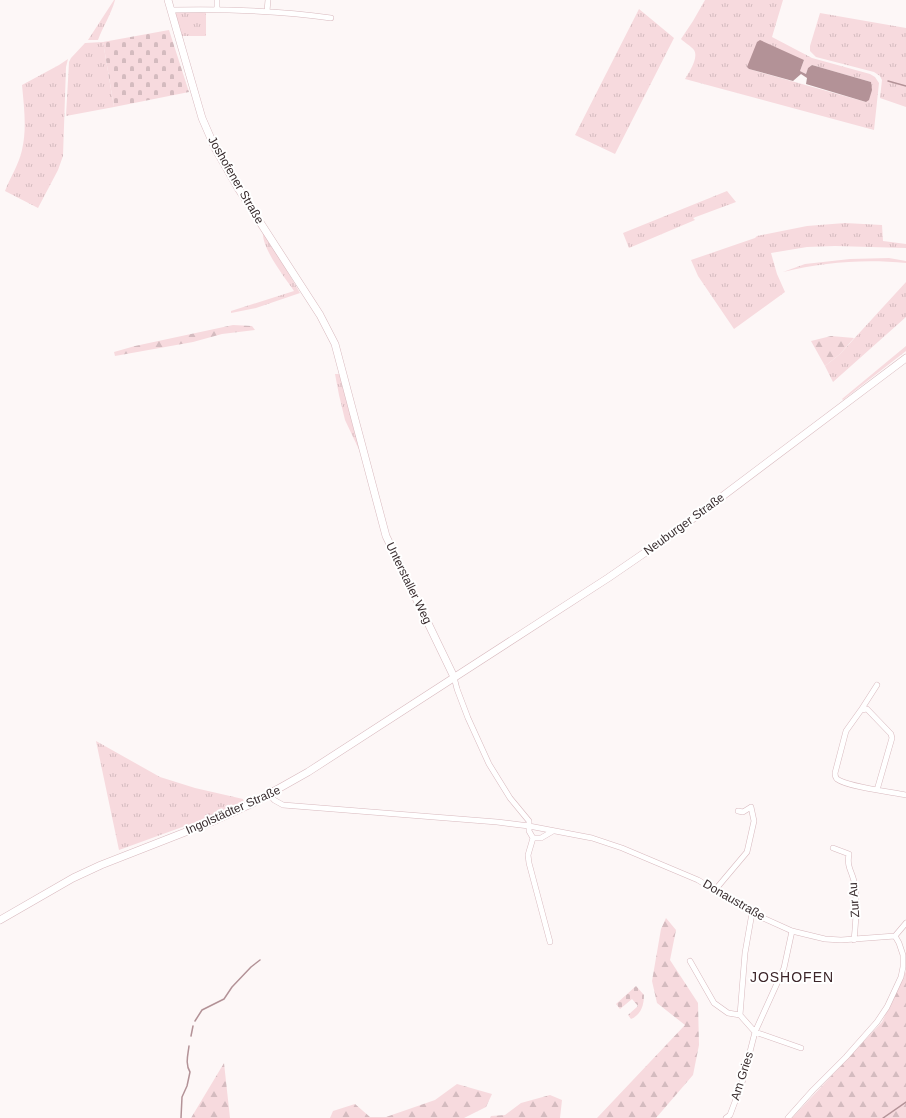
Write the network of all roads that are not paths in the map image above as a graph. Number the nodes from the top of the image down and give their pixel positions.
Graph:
1 (168, 0) edge
2 (217, 0) edge
3 (268, 0) edge
4 (172, 10) junction
5 (217, 10) junction
6 (267, 11) junction
7 (331, 18) dead end
8 (325, 324) joint
9 (906, 358) edge
10 (454, 677) junction
11 (878, 685) dead end
12 (861, 710) junction
13 (877, 790) junction
14 (270, 795) junction
15 (906, 795) edge
16 (738, 811) dead end
17 (529, 826) junction
18 (553, 831) junction
19 (534, 838) junction
20 (833, 848) dead end
21 (715, 890) junction
22 (752, 913) junction
23 (0, 920) edge
24 (906, 923) edge
25 (792, 931) junction
26 (895, 936) junction
27 (854, 940) junction
28 (550, 942) dead end
29 (690, 961) dead end
30 (740, 1015) junction
31 (755, 1032) junction
32 (801, 1048) dead end
33 (726, 1118) edge
34 (788, 1118) edge

1 - 4 main road, Joshofener Straße
2 - 5 street
3 - 6 street
4 - 5 street
4 - 8 main road, Joshofener Straße
5 - 6 street
6 - 7 street
8 - 10 main road, Unterstaller Weg
9 - 10 main road, Neuburger Straße
10 - 14 main road, Ingolstädter Straße
10 - 17 street, Unterstaller Weg
11 - 12 street
12 - 13 street
12 - 13 street
13 - 15 street
14 - 17 street
14 - 23 main road, Ingolstädter Straße
16 - 21 street
17 - 18 street
17 - 19 street, Unterstaller Weg
18 - 19 street
18 - 21 street, Donaustraße
19 - 28 street
20 - 27 street, Zur Au
21 - 22 street, Donaustraße
22 - 25 street, Donaustraße
22 - 30 street
24 - 26 street
25 - 27 street, Donaustraße
25 - 31 street, Am Gries
26 - 27 street, Donaustraße
26 - 34 street
29 - 30 street
30 - 31 street
31 - 32 street
31 - 33 street, Am Gries

